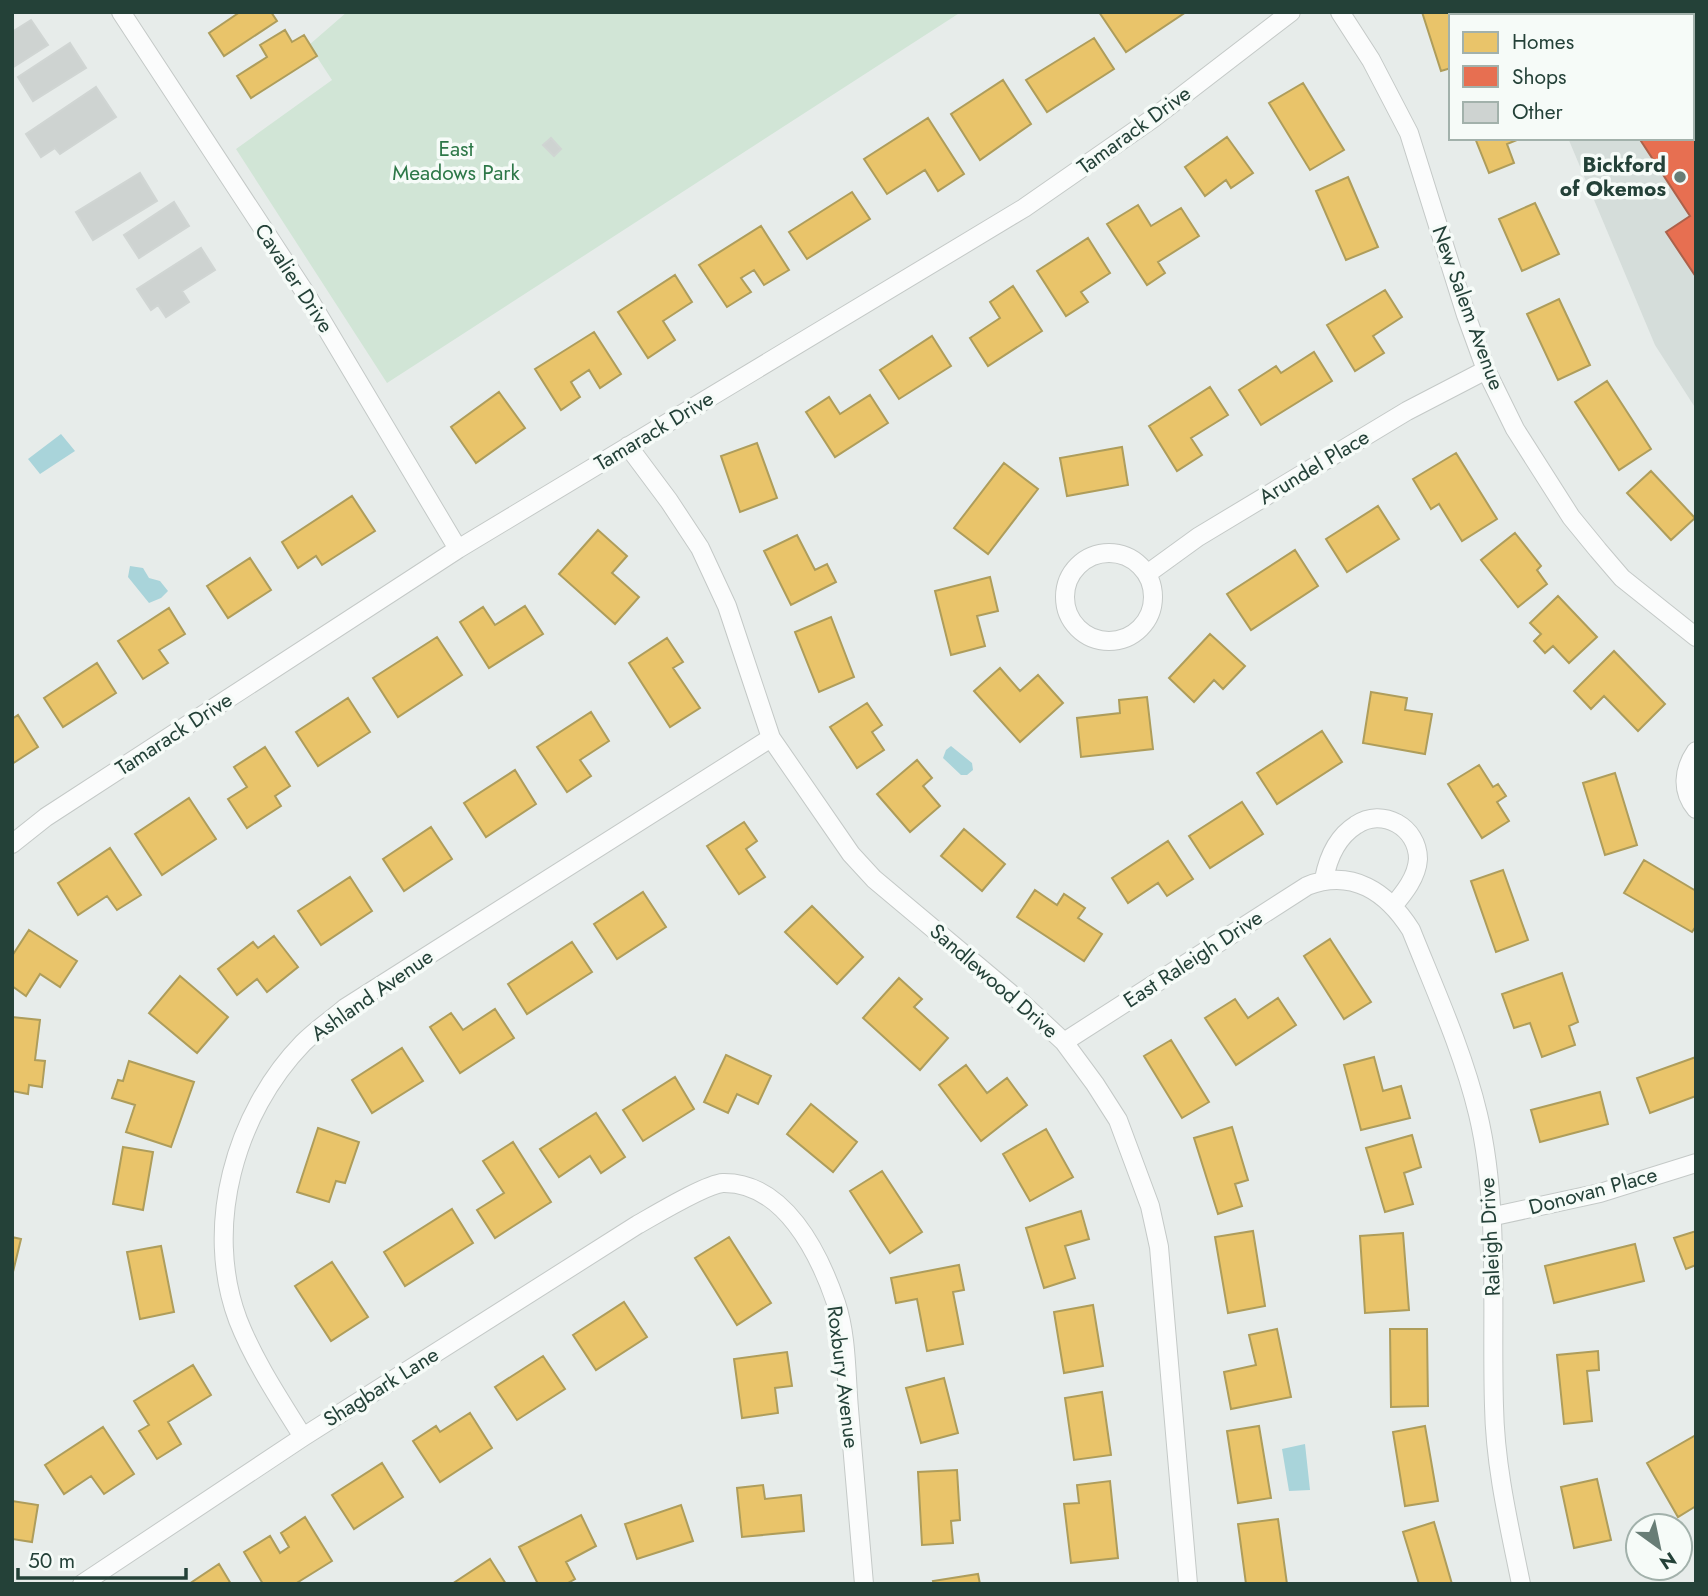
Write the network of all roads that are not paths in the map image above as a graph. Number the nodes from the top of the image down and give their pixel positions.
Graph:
1 (121, 12) edge
2 (1291, 12) edge
3 (1340, 12) edge
4 (1486, 370) junction
5 (628, 446) junction
6 (458, 549) junction
7 (1147, 574) junction
8 (1696, 637) edge
9 (771, 738) junction
10 (1696, 751) edge
11 (1696, 809) edge
12 (12, 844) edge
13 (1324, 879) junction
14 (1394, 906) junction
15 (1064, 1042) junction
16 (1696, 1163) edge
17 (685, 1198) joint
18 (1490, 1217) junction
19 (303, 1437) junction
20 (82, 1584) edge
21 (864, 1584) edge
22 (1188, 1584) edge
23 (1521, 1584) edge

1 - 6 street, Cavalier Drive
2 - 5 street, Tamarack Drive
3 - 4 street, New Salem Avenue
4 - 7 street, Arundel Place
4 - 8 street, New Salem Avenue
5 - 6 street, Tamarack Drive
5 - 9 street, Sandlewood Drive
6 - 12 street, Tamarack Drive
7 - 7 street
9 - 15 street, Sandlewood Drive
9 - 19 street, Ashland Avenue
10 - 11 street
13 - 14 street, Raleigh Drive
13 - 14 street
13 - 15 street, East Raleigh Drive
14 - 18 street, Raleigh Drive
15 - 22 street, Sandlewood Drive
16 - 18 street, Donovan Place
17 - 19 street, Shagbark Lane
17 - 21 street, Roxbury Avenue
18 - 23 street, Raleigh Drive
19 - 20 street, Shagbark Lane

